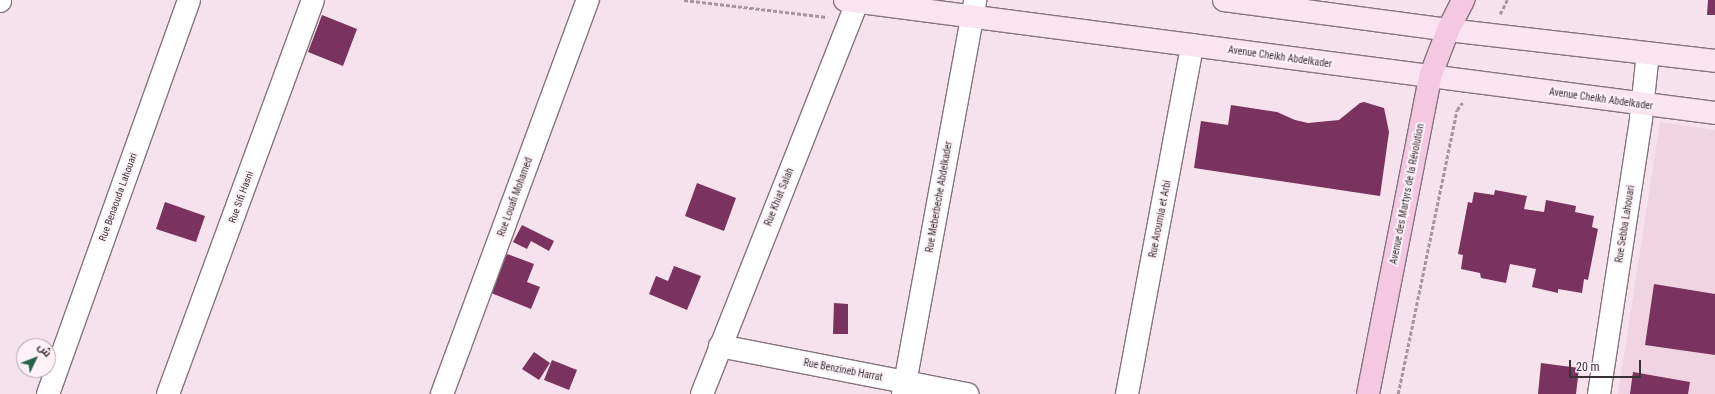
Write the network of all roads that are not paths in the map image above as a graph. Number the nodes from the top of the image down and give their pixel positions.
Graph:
1 (189, 0) edge
2 (313, 0) edge
3 (588, 0) edge
4 (853, 0) edge
5 (1224, 0) edge
6 (1463, 0) edge
7 (974, 8) edge
8 (1448, 30) junction
9 (1192, 45) junction
10 (1648, 53) junction
11 (1715, 61) edge
12 (1430, 77) junction
13 (1643, 105) junction
14 (1715, 113) edge
15 (720, 346) junction
16 (904, 388) edge
17 (48, 394) edge
18 (168, 394) edge
19 (442, 394) edge
20 (702, 394) edge
21 (967, 394) edge
22 (1127, 394) edge
23 (1368, 394) edge
24 (1599, 394) edge

1 - 17 street, Rue Benaouda Lahouari
2 - 18 street, Rue Sifi Hasni
3 - 19 street, Rue Louafi Mohamed
4 - 7 main road, Avenue Cheikh Abdelkader
4 - 15 street, Rue Khiat Salah
5 - 8 main road
6 - 8 main road, Avenue des Martyrs de la Révolution
7 - 9 main road, Avenue Cheikh Abdelkader
7 - 16 street, Rue Meberbeche Abdelkader
8 - 10 main road
8 - 12 main road, Avenue des Martyrs de la Révolution
9 - 12 main road, Avenue Cheikh Abdelkader
9 - 22 street, Rue Aroumia et Arbi
10 - 11 main road
10 - 13 street, Rue Sebba Lahouari
12 - 13 main road, Avenue Cheikh Abdelkader
12 - 23 main road, Avenue des Martyrs de la Révolution
13 - 14 main road, Avenue Cheikh Abdelkader
13 - 24 street, Rue Sebba Lahouari
15 - 16 street, Rue Benzineb Harrat
15 - 20 street, Rue Khiat Salah
16 - 21 street, Rue Benzineb Harrat

